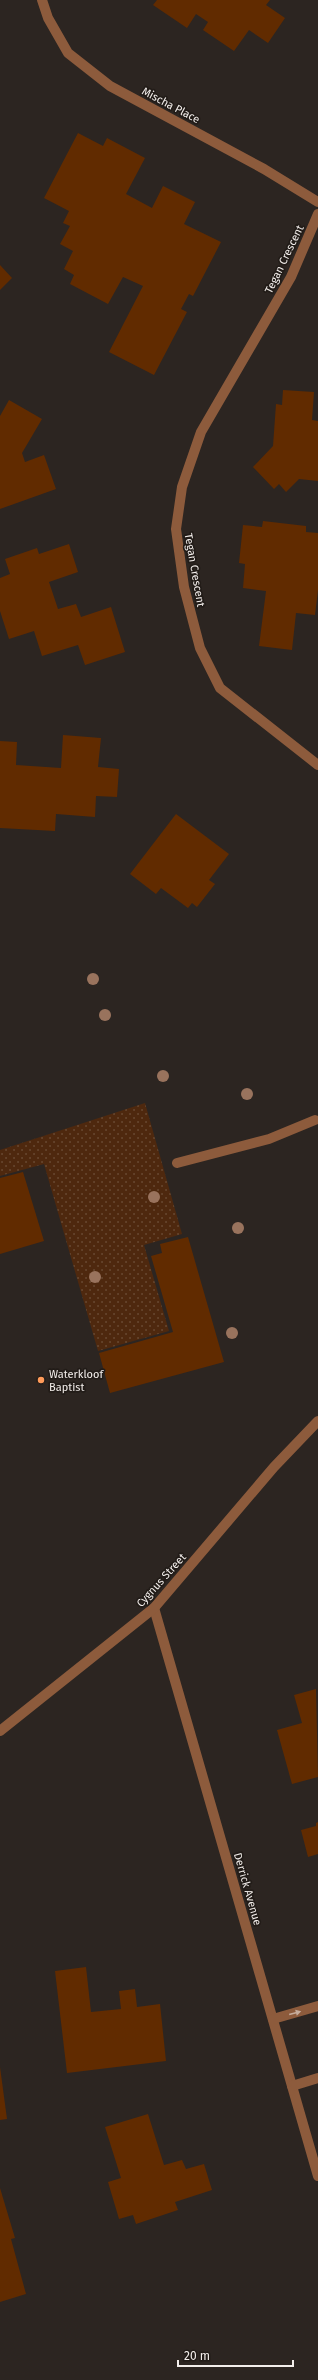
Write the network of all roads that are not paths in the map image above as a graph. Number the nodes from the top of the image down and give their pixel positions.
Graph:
1 (42, 0) edge
2 (318, 202) edge
3 (318, 214) edge
4 (318, 764) edge
5 (315, 1120) dead end
6 (177, 1163) dead end
7 (318, 1421) edge
8 (154, 1608) junction
9 (0, 1731) edge
10 (318, 2006) edge
11 (273, 2019) junction
12 (318, 2078) edge
13 (292, 2086) junction
14 (318, 2176) edge

1 - 2 street, Mischa Place
3 - 4 street, Tegan Crescent
5 - 6 street
7 - 8 street, Cygnus Street
8 - 9 street, Cygnus Street
8 - 11 street, Derrick Avenue
11 -> 10 street
11 - 13 street, Derrick Avenue
12 - 13 street
13 - 14 street, Derrick Avenue

